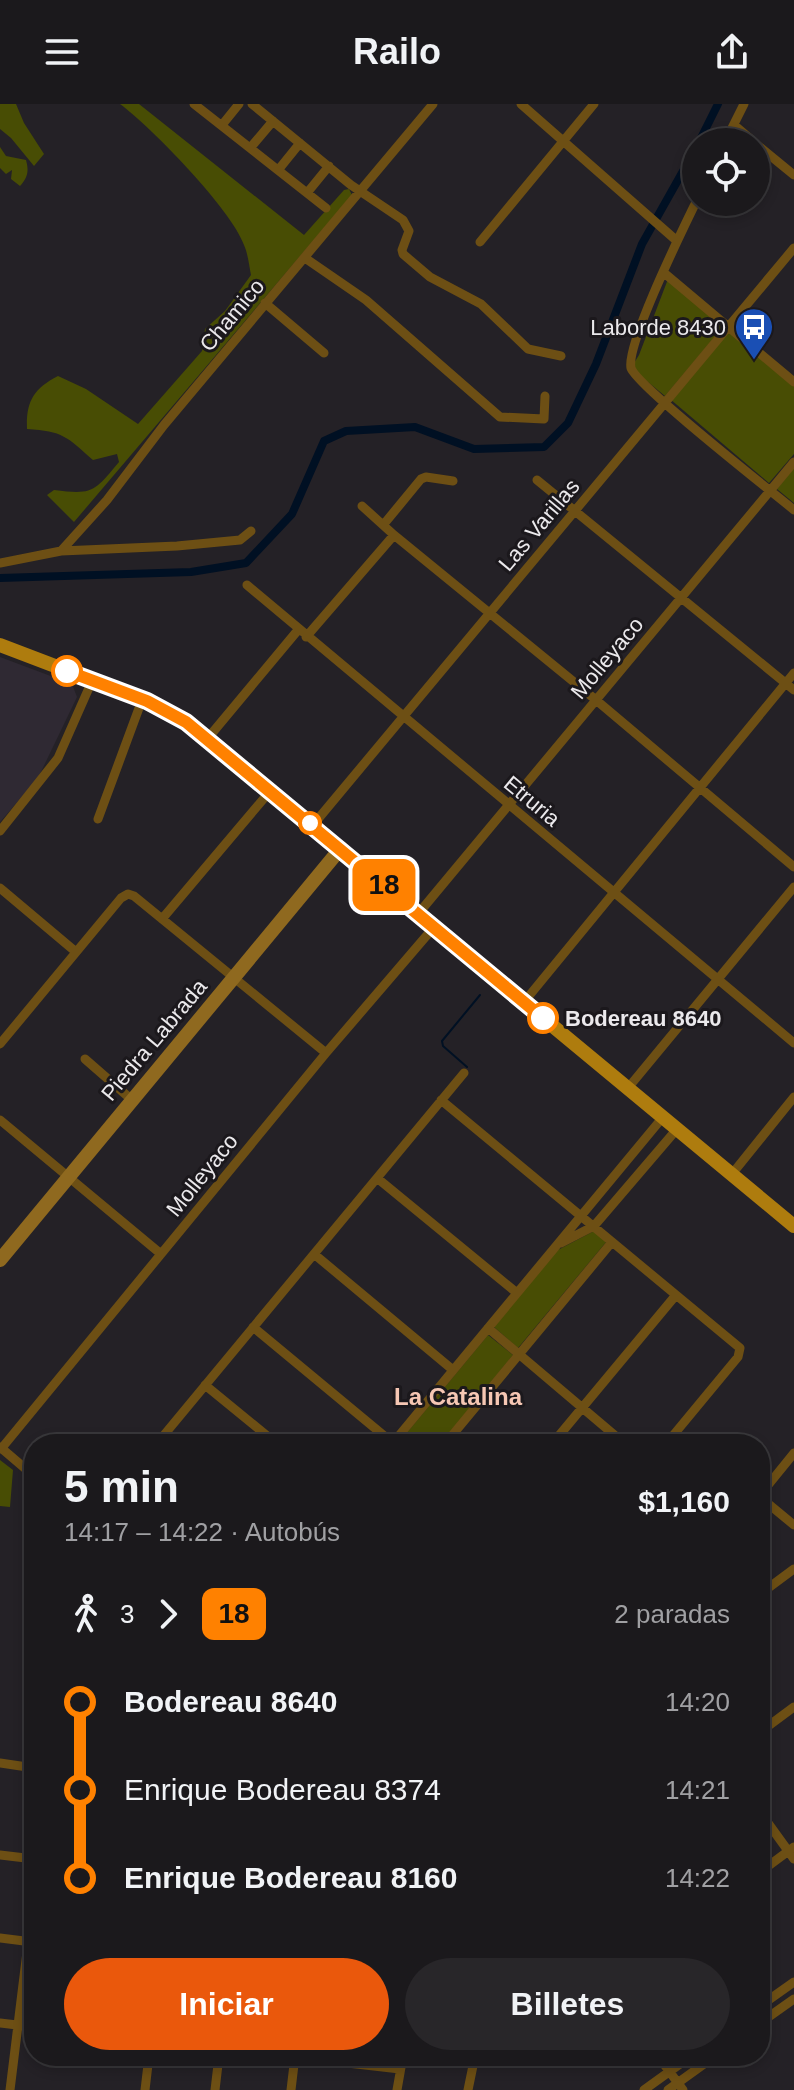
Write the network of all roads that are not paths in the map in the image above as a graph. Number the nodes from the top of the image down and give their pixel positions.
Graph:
1 (194, 104) edge
2 (239, 104) edge
3 (252, 104) edge
4 (433, 104) edge
5 (521, 104) edge
6 (594, 104) edge
7 (744, 104) edge
8 (273, 121) junction
9 (222, 125) junction
10 (734, 125) junction
11 (732, 128) edge
12 (738, 128) edge
13 (563, 142) junction
14 (300, 143) junction
15 (251, 147) junction
16 (770, 155) edge
17 (329, 166) junction
18 (279, 169) junction
19 (794, 175) edge
20 (359, 191) junction
21 (307, 193) junction
22 (326, 208) dead end
23 (689, 216) edge
24 (677, 241) junction
25 (480, 242) dead end
26 (794, 248) edge
27 (305, 258) junction
28 (663, 272) junction
29 (265, 303) junction
30 (728, 326) junction
31 (324, 353) dead end
32 (561, 356) dead end
33 (794, 382) edge
34 (545, 396) dead end
35 (664, 403) junction
36 (794, 462) edge
37 (537, 480) dead end
38 (453, 481) dead end
39 (771, 490) junction
40 (362, 506) dead end
41 (794, 510) edge
42 (574, 511) junction
43 (384, 524) junction
44 (251, 531) dead end
45 (394, 535) junction
46 (61, 551) junction
47 (0, 563) edge
48 (247, 585) dead end
49 (680, 598) junction
50 (489, 613) junction
51 (302, 634) junction
52 (0, 645) edge
53 (794, 673) edge
54 (92, 681) junction
55 (790, 687) edge
56 (142, 700) junction
57 (596, 700) junction
58 (403, 716) junction
59 (208, 738) junction
60 (700, 788) junction
61 (271, 790) junction
62 (508, 805) junction
63 (98, 819) dead end
64 (313, 825) junction
65 (0, 831) edge
66 (341, 848) junction
67 (794, 867) edge
68 (794, 887) edge
69 (0, 888) edge
70 (613, 892) junction
71 (418, 914) junction
72 (162, 919) junction
73 (434, 927) junction
74 (76, 952) junction
75 (234, 978) junction
76 (718, 979) junction
77 (524, 1002) junction
78 (794, 1043) edge
79 (0, 1044) edge
80 (326, 1053) junction
81 (85, 1059) dead end
82 (464, 1073) dead end
83 (628, 1088) junction
84 (794, 1097) edge
85 (132, 1100) junction
86 (441, 1100) junction
87 (663, 1117) junction
88 (0, 1120) edge
89 (677, 1129) junction
90 (732, 1174) junction
91 (69, 1177) junction
92 (377, 1178) junction
93 (581, 1216) junction
94 (594, 1226) junction
95 (794, 1226) edge
96 (612, 1242) junction
97 (556, 1246) junction
98 (3, 1251) edge
99 (161, 1254) junction
100 (314, 1254) junction
101 (517, 1293) junction
102 (676, 1295) junction
103 (253, 1327) junction
104 (488, 1328) junction
105 (518, 1354) junction
106 (453, 1370) junction
107 (205, 1385) junction
108 (582, 1408) junction
109 (165, 1434) edge
110 (265, 1434) edge
111 (381, 1434) edge
112 (401, 1434) edge
113 (453, 1434) edge
114 (560, 1434) edge
115 (613, 1434) edge
116 (674, 1434) edge
117 (1, 1448) edge
118 (794, 1453) edge
119 (24, 1468) edge
120 (770, 1483) edge
121 (770, 1505) edge
122 (794, 1525) edge
123 (794, 1569) edge
124 (770, 1587) edge
125 (794, 1707) edge
126 (770, 1725) edge
127 (0, 1763) edge
128 (24, 1767) edge
129 (770, 1825) edge
130 (792, 1853) edge
131 (0, 1855) edge
132 (24, 1858) edge
133 (770, 1866) edge
134 (0, 1938) edge
135 (24, 1941) edge
136 (794, 1982) edge
137 (24, 1987) edge
138 (770, 1999) edge
139 (794, 1999) edge
140 (770, 2016) edge
141 (0, 2023) edge
142 (18, 2025) junction
143 (24, 2026) edge
144 (148, 2066) edge
145 (218, 2066) edge
146 (294, 2066) edge
147 (376, 2066) edge
148 (401, 2066) edge
149 (473, 2066) edge
150 (666, 2066) edge
151 (678, 2066) edge
152 (703, 2066) edge
153 (400, 2069) junction
154 (670, 2072) junction
155 (680, 2086) edge
156 (10, 2090) edge
157 (145, 2090) edge
158 (215, 2090) edge
159 (291, 2090) edge
160 (397, 2090) edge
161 (468, 2090) edge
162 (644, 2090) edge
163 (668, 2090) edge

1 - 9 street
2 - 9 street
3 - 8 street
4 - 20 street, Chamico
5 - 13 street
6 - 13 street
7 - 10 street
8 - 14 street
8 - 15 street
9 - 15 street
10 - 11 street
10 - 12 street
13 - 24 street
13 - 25 street
14 - 17 street
14 - 18 street
15 - 18 street
16 - 19 street
17 - 20 street
17 - 21 street
18 - 21 street
20 - 27 street, Chamico
20 - 32 street
21 - 22 street
23 - 24 street
24 - 28 street
26 - 30 street, Las Varillas
27 - 29 street, Chamico
27 - 34 street
28 - 30 street
28 - 35 street
29 - 31 street
29 - 46 street, Chamico
30 - 33 street
30 - 35 street, Las Varillas
35 - 39 street
35 - 42 street, Las Varillas
36 - 39 street, Molleyaco
37 - 42 street
38 - 43 street
39 - 41 street
39 - 49 street, Molleyaco
40 - 43 street
42 - 49 street
42 - 50 street, Las Varillas
43 - 45 street
44 - 46 street
45 - 50 street
45 - 51 street
46 - 47 street
48 - 51 street, Etruria
49 - 55 street
49 - 57 street, Molleyaco
50 - 57 street
50 - 58 street, Las Varillas
51 - 58 street, Etruria
51 - 59 street
52 - 54 main road
53 - 55 street
54 - 56 main road
54 - 65 street
55 - 60 street
56 - 59 main road
56 - 63 street
57 - 60 street
57 - 62 street, Molleyaco
58 - 62 street, Etruria
58 - 64 street, Las Varillas
59 - 61 main road
60 - 67 street
60 - 70 street
61 - 64 main road
61 - 72 street
62 - 70 street, Etruria
62 - 71 street, Molleyaco
64 - 66 main road
66 - 71 main road
66 - 75 main road, Piedra Labrada
68 - 76 street
69 - 74 street
70 - 76 street, Etruria
70 - 77 street
71 - 73 main road
72 - 74 street
72 - 75 street
73 - 77 main road
73 - 80 street, Molleyaco
74 - 79 street
75 - 80 street
75 - 85 main road, Piedra Labrada
76 - 78 street, Etruria
76 - 83 street
77 - 83 main road
80 - 99 street, Molleyaco
81 - 85 street
82 - 86 street
83 - 87 main road
84 - 90 street
85 - 91 main road, Piedra Labrada
86 - 92 street
86 - 93 street
87 - 89 main road
87 - 93 street
88 - 91 street
89 - 90 main road
89 - 94 street
90 - 95 main road
91 - 98 main road, Piedra Labrada
91 - 99 street
92 - 100 street
92 - 101 street
93 - 94 street
93 - 97 street
94 - 96 street
94 - 97 street
96 - 102 street
96 - 105 street
97 - 101 street
99 - 117 street, Molleyaco
100 - 103 street
100 - 106 street
101 - 104 street
102 - 108 street
102 - 116 street
103 - 107 street
103 - 111 street
104 - 105 street
104 - 106 street
105 - 108 street
105 - 113 street
106 - 112 street
107 - 109 street
107 - 110 street
108 - 114 street
108 - 115 street
117 - 119 street
118 - 120 street
121 - 122 street
123 - 124 street
125 - 126 street
127 - 128 street
129 - 130 street
130 - 133 street
131 - 132 street
134 - 135 street
136 - 138 street
137 - 142 street
139 - 140 street
141 - 142 street
142 - 143 street
142 - 156 street
144 - 157 street
145 - 158 street
146 - 159 street
147 - 153 street
148 - 153 street
149 - 161 street
150 - 154 street
151 - 154 street
152 - 155 street
153 - 160 street
154 - 155 street
154 - 162 street
155 - 163 street

